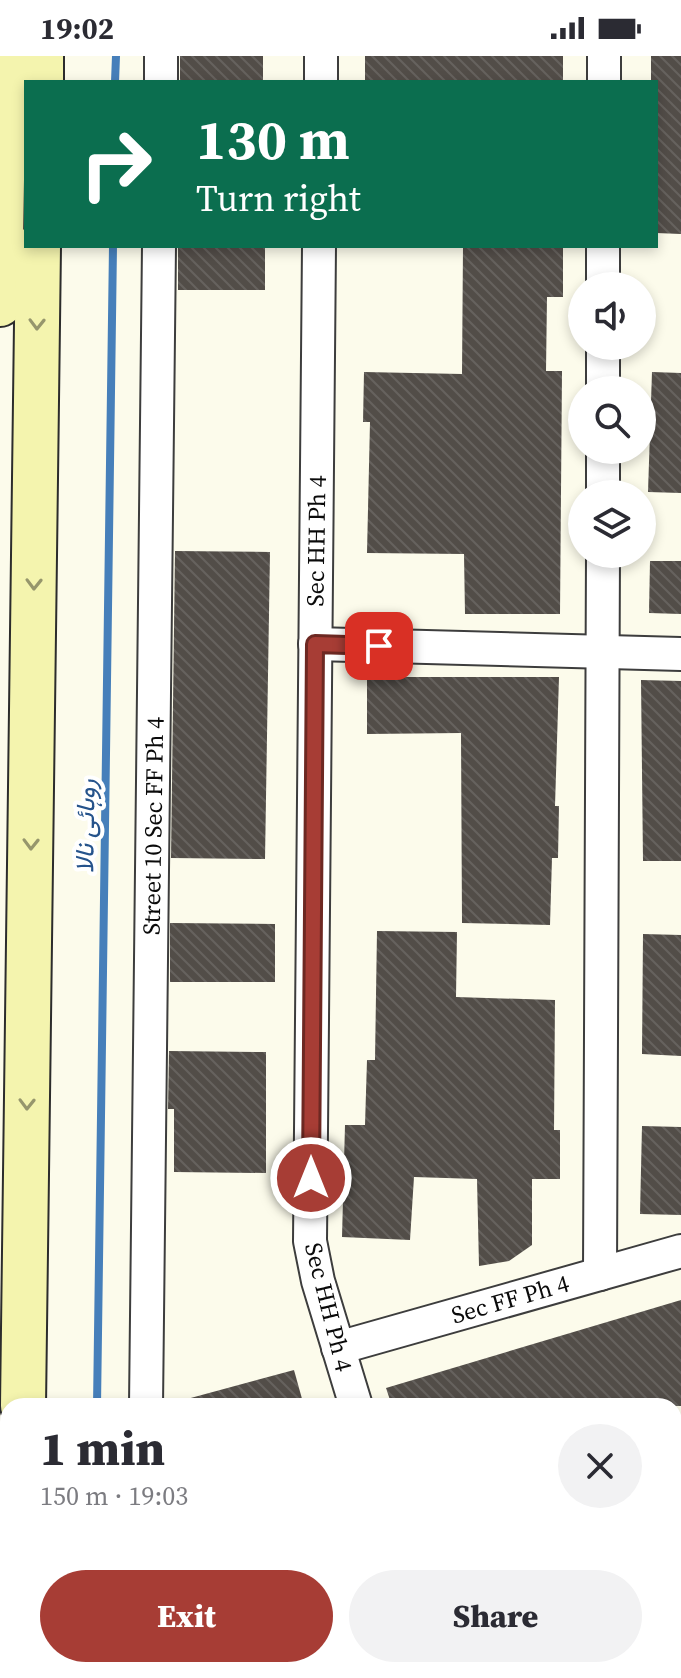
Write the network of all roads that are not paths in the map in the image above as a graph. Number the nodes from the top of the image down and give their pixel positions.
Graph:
1 (4, 56) edge
2 (41, 56) edge
3 (161, 56) edge
4 (321, 56) edge
5 (604, 56) edge
6 (41, 80) edge
7 (161, 80) edge
8 (321, 80) edge
9 (604, 80) edge
10 (38, 248) edge
11 (159, 248) edge
12 (319, 248) edge
13 (603, 248) edge
14 (603, 272) edge
15 (0, 304) edge
16 (603, 568) edge
17 (315, 644) junction
18 (603, 652) junction
19 (681, 654) edge
20 (681, 1251) edge
21 (600, 1274) junction
22 (338, 1348) junction
23 (23, 1398) edge
24 (146, 1398) edge
25 (354, 1398) edge

1 - 15 main road
2 - 6 main road
3 - 7 street
4 - 8 street
5 - 9 street
10 -> 23 main road
11 - 24 street, Street 10 Sec FF Ph 4
12 - 17 street, Sec HH Ph 4
13 - 14 street
16 - 18 street
17 - 18 street
17 - 22 street, Sec HH Ph 4
18 - 19 street
18 - 21 street
20 - 21 street, Sec FF Ph 4
21 - 22 street, Sec FF Ph 4
22 - 25 street, Sec HH Ph 4

